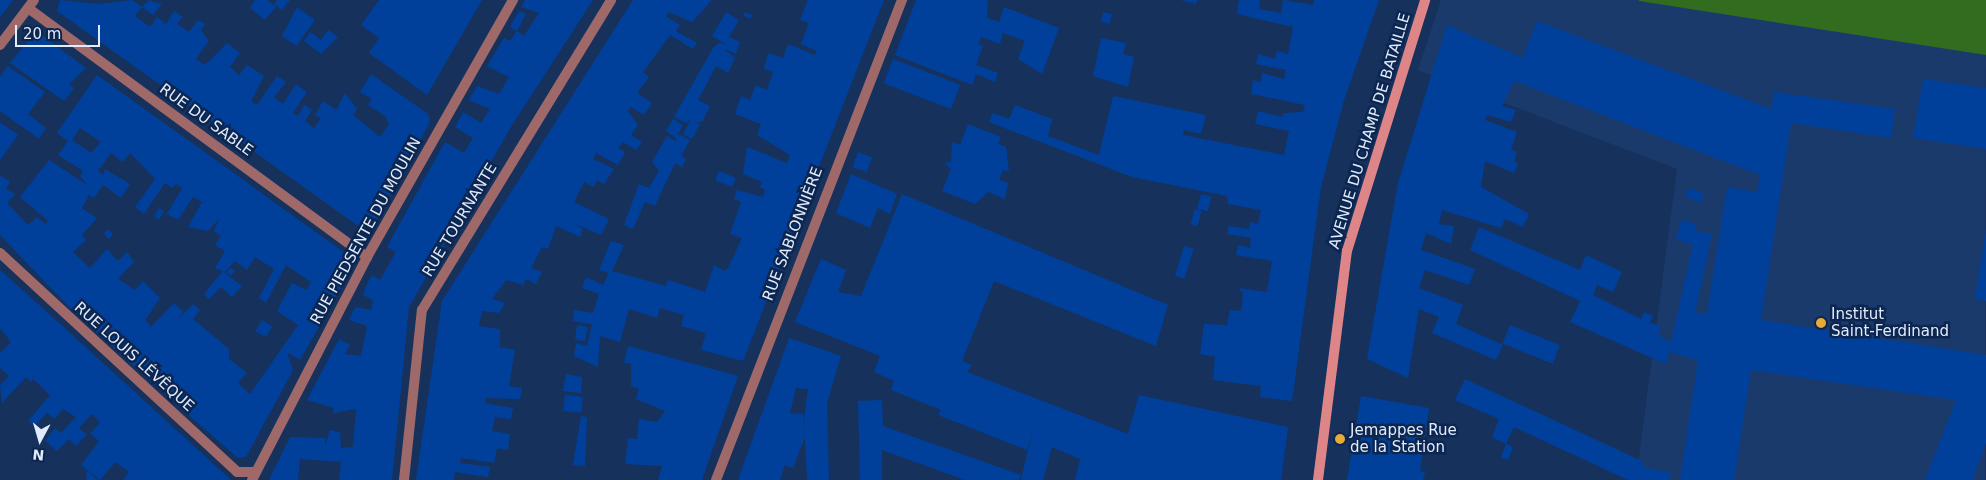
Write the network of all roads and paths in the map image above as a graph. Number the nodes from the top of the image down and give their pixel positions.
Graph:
1 (513, 0) edge
2 (611, 0) edge
3 (902, 0) edge
4 (1426, 0) edge
5 (31, 4) edge
6 (0, 45) edge
7 (0, 253) edge
8 (367, 257) junction
9 (252, 476) edge
10 (404, 480) edge
11 (716, 480) edge
12 (1318, 480) edge

1 - 8 street, RUE PIEDSENTE DU MOULIN
2 - 10 street, RUE TOURNANTE
3 - 11 street, RUE SABLONNIÈRE
4 - 12 street, AVENUE DU CHAMP DE BATAILLE
5 - 6 street
5 - 8 street, RUE DU SABLE
7 - 9 street, RUE LOUIS LÉVÊQUE
8 - 9 street, RUE PIEDSENTE DU MOULIN

